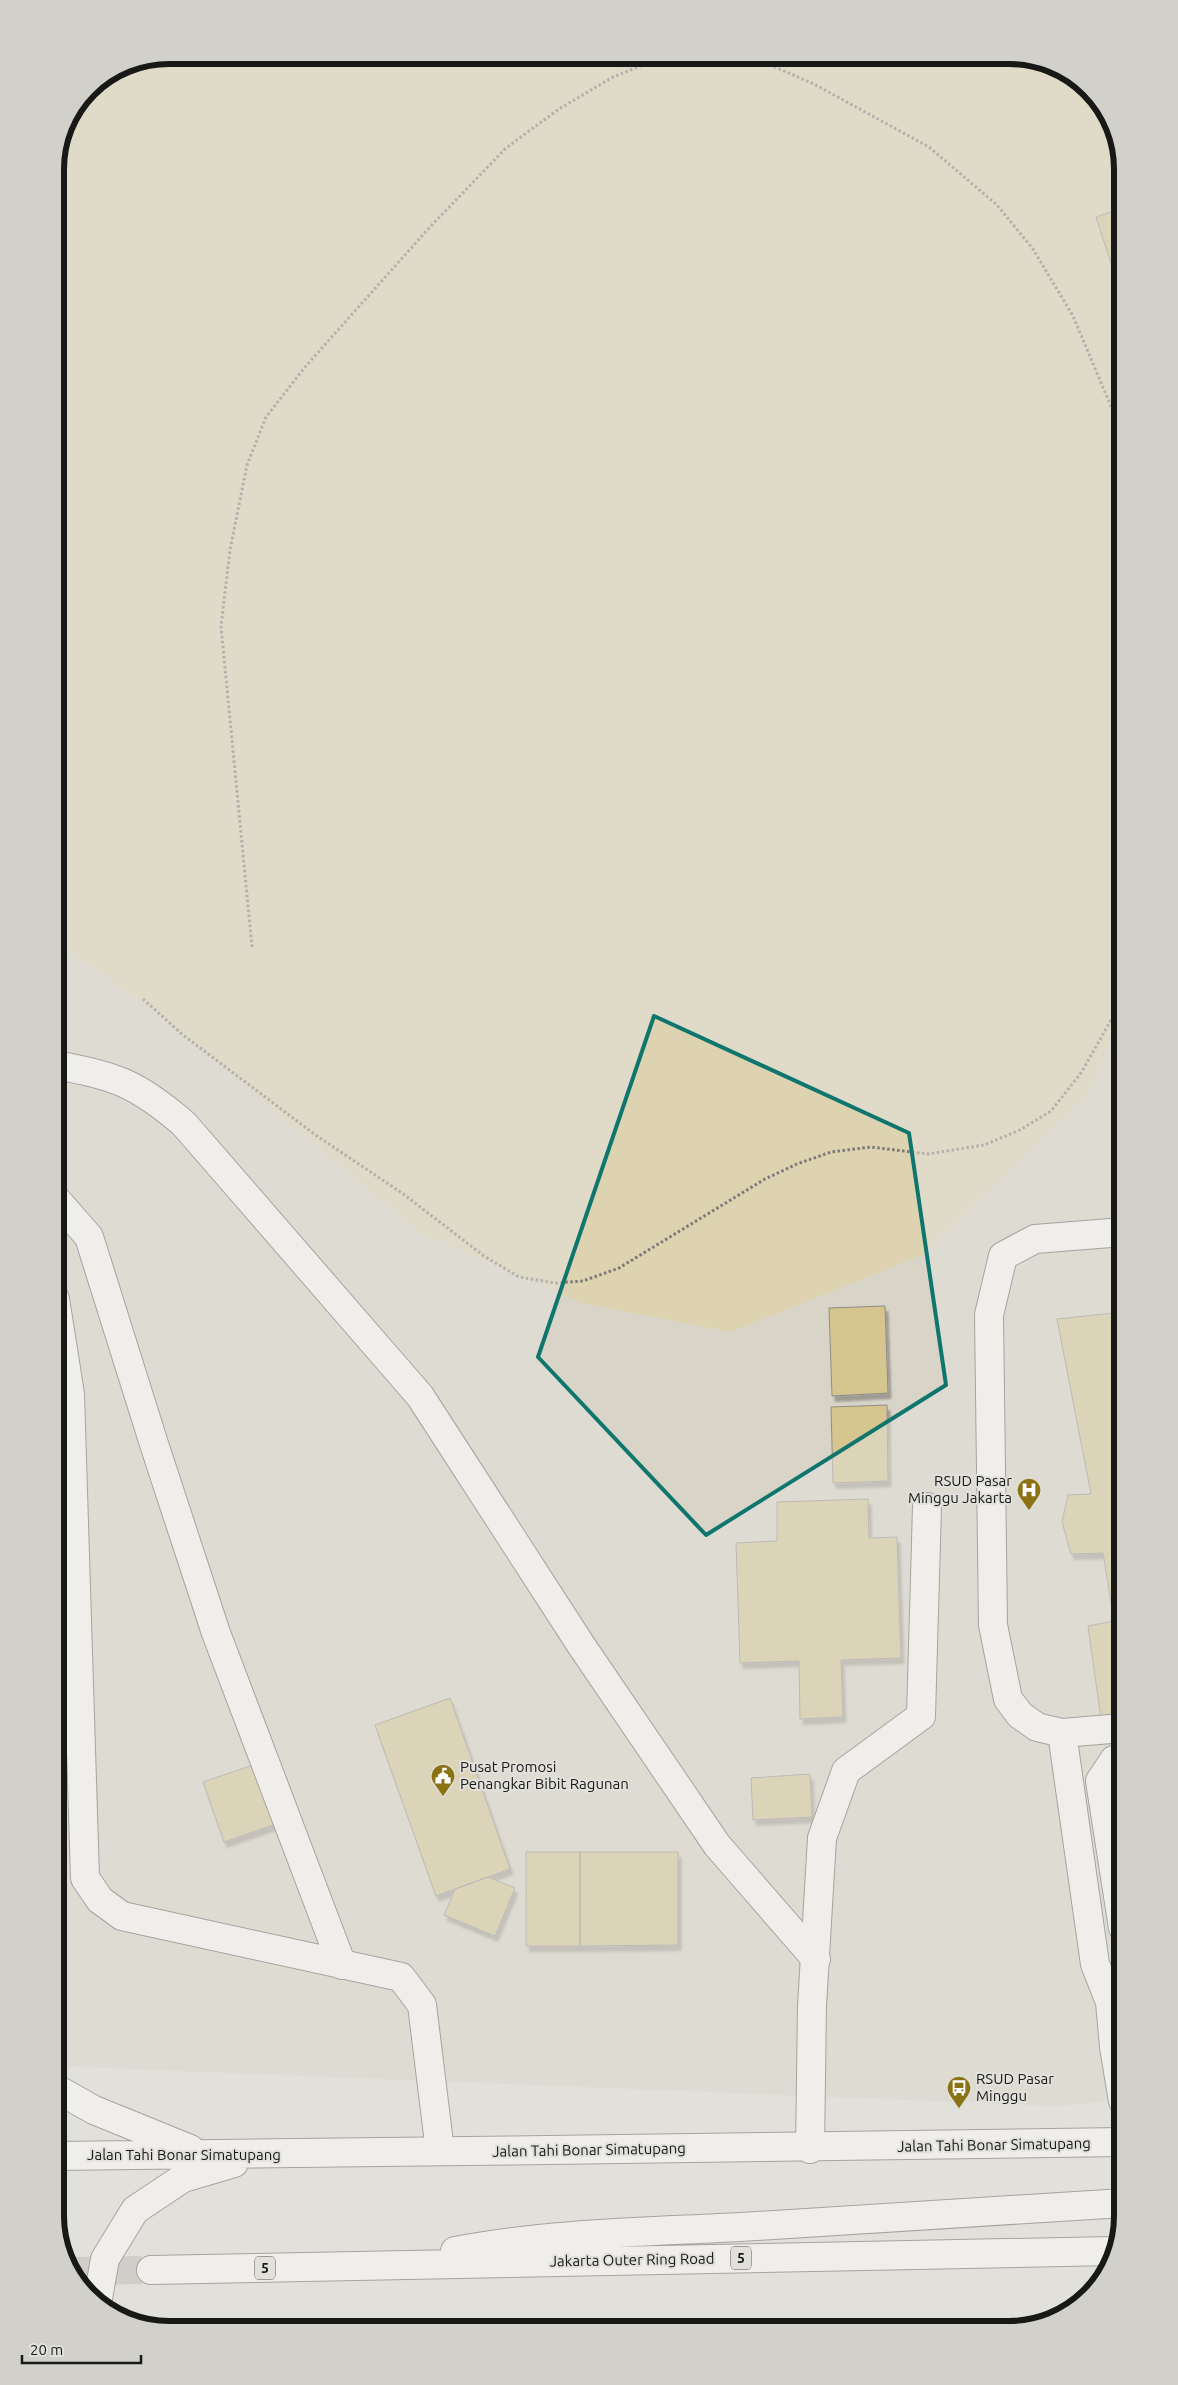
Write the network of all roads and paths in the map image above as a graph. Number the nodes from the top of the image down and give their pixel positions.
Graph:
1 (646, 64) edge
2 (768, 64) edge
3 (1114, 413) edge
4 (252, 947) dead end
5 (143, 999) dead end
6 (1114, 1015) edge
7 (64, 1066) edge
8 (64, 1208) edge
9 (1114, 1233) edge
10 (64, 1356) edge
11 (927, 1507) dead end
12 (65, 1555) edge
13 (1114, 1729) edge
14 (1062, 1733) junction
15 (1114, 1760) edge
16 (1114, 1870) edge
17 (816, 1959) junction
18 (342, 1965) junction
19 (1114, 1993) edge
20 (1110, 2002) junction
21 (1114, 2047) edge
22 (64, 2093) edge
23 (1114, 2142) edge
24 (810, 2149) junction
25 (440, 2151) junction
26 (200, 2154) junction
27 (263, 2154) junction
28 (64, 2156) edge
29 (1114, 2204) edge
30 (1109, 2251) edge
31 (380, 2265) junction
32 (151, 2270) tunnel mouth
33 (99, 2294) edge

1 - 4 path
2 - 3 path
5 - 6 path
7 - 17 main road
8 - 18 main road
9 - 14 main road
10 - 12 main road
11 - 17 main road
12 - 18 main road
13 - 14 main road
14 - 20 main road
15 - 16 main road
17 - 24 main road
18 - 25 main road
19 - 20 main road
20 - 21 main road
22 - 26 main road
23 - 24 main road, Jalan Tahi Bonar Simatupang
24 - 25 main road, Jalan Tahi Bonar Simatupang
25 - 27 main road, Jalan Tahi Bonar Simatupang
26 - 27 main road, Jalan Tahi Bonar Simatupang
26 - 28 main road, Jalan Tahi Bonar Simatupang
27 - 33 main road
29 - 31 main road
30 - 31 main road, Jakarta Outer Ring Road / 5
31 - 32 main road, Jakarta Outer Ring Road / 5

